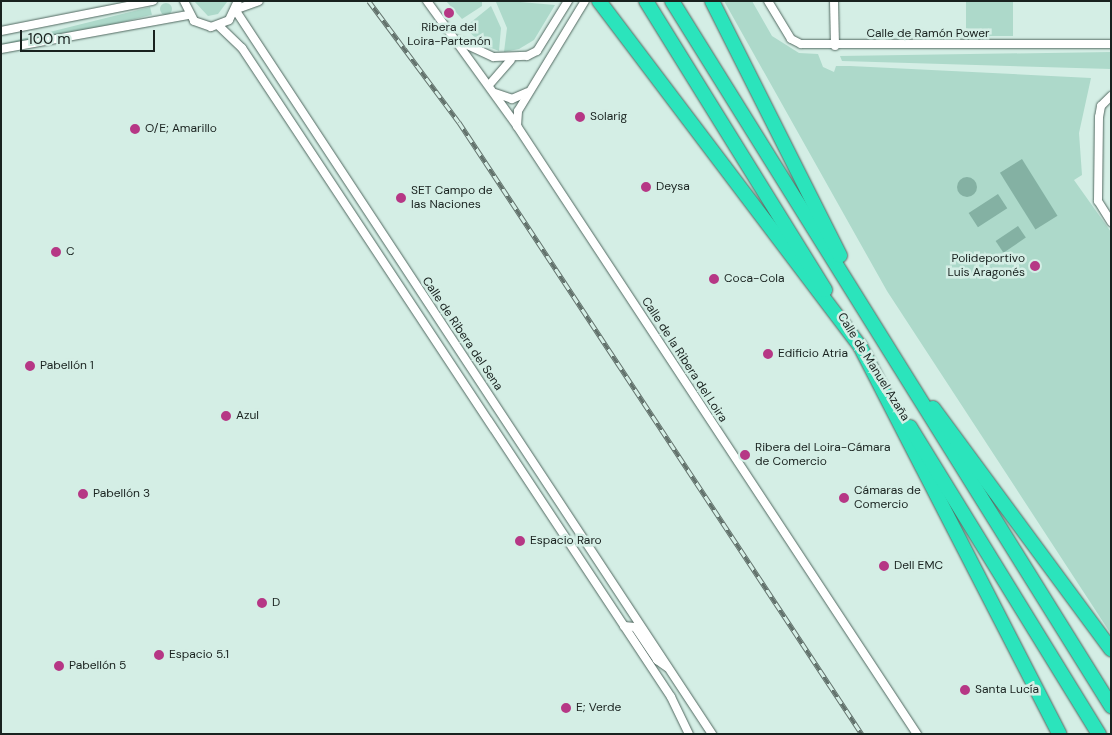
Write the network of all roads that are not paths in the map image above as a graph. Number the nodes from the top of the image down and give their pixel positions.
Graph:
1 (126, 1) edge
2 (153, 1) edge
3 (184, 1) edge
4 (259, 1) edge
5 (427, 1) edge
6 (568, 1) edge
7 (585, 1) edge
8 (599, 1) edge
9 (646, 1) edge
10 (672, 1) edge
11 (712, 1) edge
12 (768, 1) edge
13 (834, 1) edge
14 (237, 7) edge
15 (118, 8) junction
16 (188, 15) junction
17 (220, 26) junction
18 (1, 31) edge
19 (457, 40) junction
20 (1111, 44) edge
21 (835, 46) junction
22 (1, 49) edge
23 (511, 60) junction
24 (533, 86) junction
25 (491, 89) junction
26 (1111, 96) edge
27 (517, 126) junction
28 (1111, 222) edge
29 (860, 346) junction
30 (902, 372) junction
31 (624, 626) junction
32 (1111, 649) edge
33 (671, 670) junction
34 (1111, 706) edge
35 (689, 734) edge
36 (712, 734) edge
37 (917, 734) edge
38 (1059, 734) edge
39 (1099, 734) edge

1 - 15 street
2 - 15 street
3 - 16 street
4 - 14 street
5 - 19 street, Calle de la Ribera del Loira
6 - 23 street
7 - 24 street
8 - 29 highway
9 - 29 highway, Calle de Manuel Azaña
10 - 30 highway, Calle de Manuel Azaña
11 - 30 highway
12 - 21 street, Calle de Ramón Power
13 - 21 street
14 - 17 street
14 - 33 street, Calle de Ribera del Sena
15 - 18 street
16 - 17 street
16 - 22 street
17 - 31 street, Calle de Ribera del Sena
19 - 23 street
19 - 25 street, Calle de la Ribera del Loira
20 - 21 street, Calle de Ramón Power
23 - 25 street
24 - 25 street
24 - 27 street
25 - 27 street, Calle de la Ribera del Loira
26 - 28 street
27 - 37 street, Calle de la Ribera del Loira
29 - 38 highway
29 - 39 highway, Calle de Manuel Azaña
30 - 32 highway
30 - 34 highway, Calle de Manuel Azaña
31 - 33 street, Calle de Ribera del Sena
31 - 35 street, Calle de Ribera del Sena
33 - 36 street, Calle de Ribera del Sena

